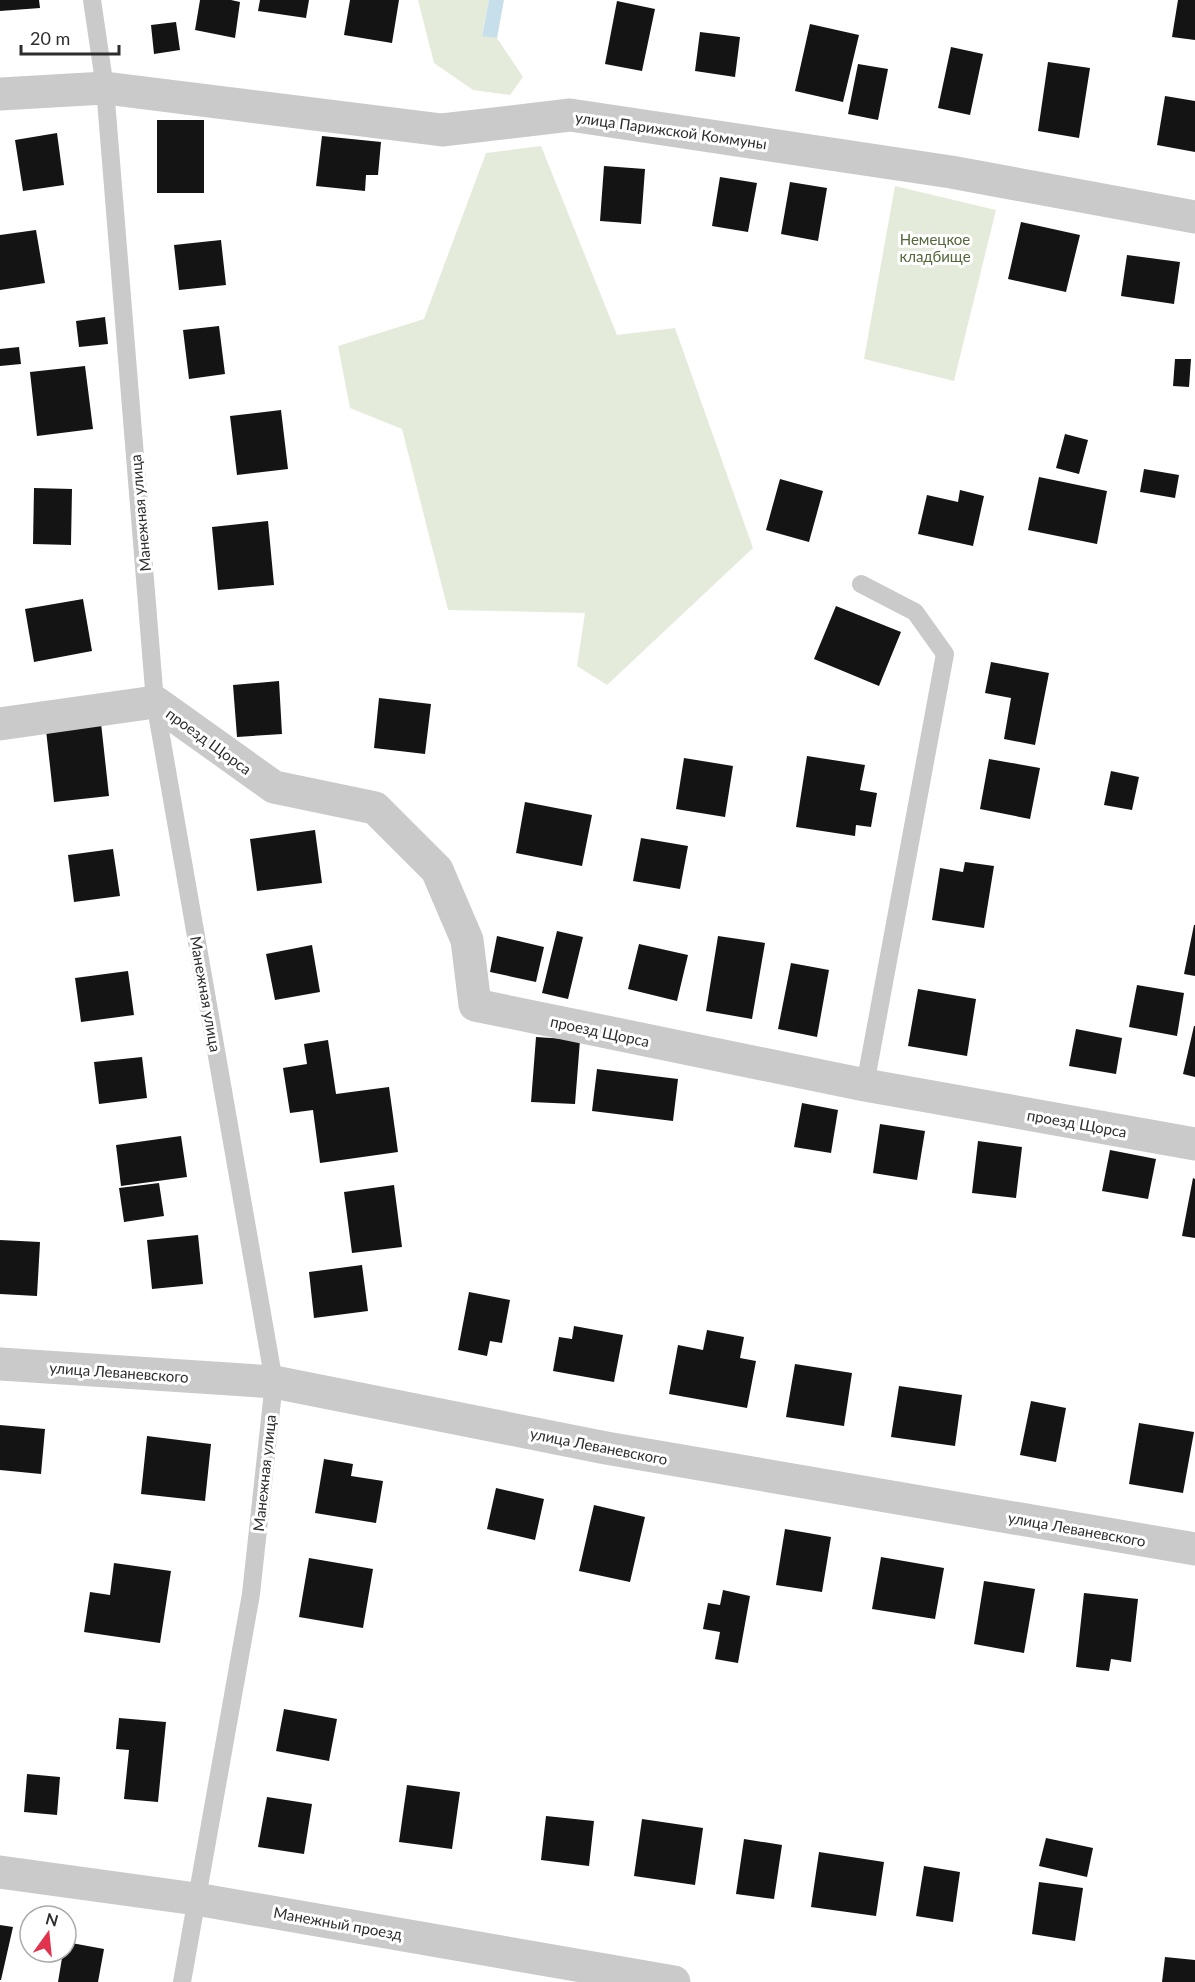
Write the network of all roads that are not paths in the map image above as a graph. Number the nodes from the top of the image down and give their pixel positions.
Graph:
1 (92, 0) edge
2 (105, 88) junction
3 (0, 94) edge
4 (1195, 217) edge
5 (861, 584) dead end
6 (155, 702) junction
7 (0, 724) edge
8 (865, 1085) junction
9 (1195, 1144) edge
10 (0, 1364) edge
11 (274, 1382) junction
12 (1195, 1549) edge
13 (0, 1872) edge
14 (196, 1899) junction
15 (182, 1982) edge
16 (674, 1982) edge

1 - 2 lane, Манежная улица
2 - 3 street, улица Парижской Коммуны
2 - 4 street, улица Парижской Коммуны
2 - 6 lane, Манежная улица
5 - 8 lane
6 - 7 street
6 - 8 street, проезд Щорса
6 - 11 lane, Манежная улица
8 - 9 street, проезд Щорса
10 - 11 street, улица Леваневского
11 - 12 street, улица Леваневского
11 - 14 lane, Манежная улица
13 - 14 street, Манежный проезд
14 - 15 lane, Манежная улица
14 - 16 street, Манежный проезд

